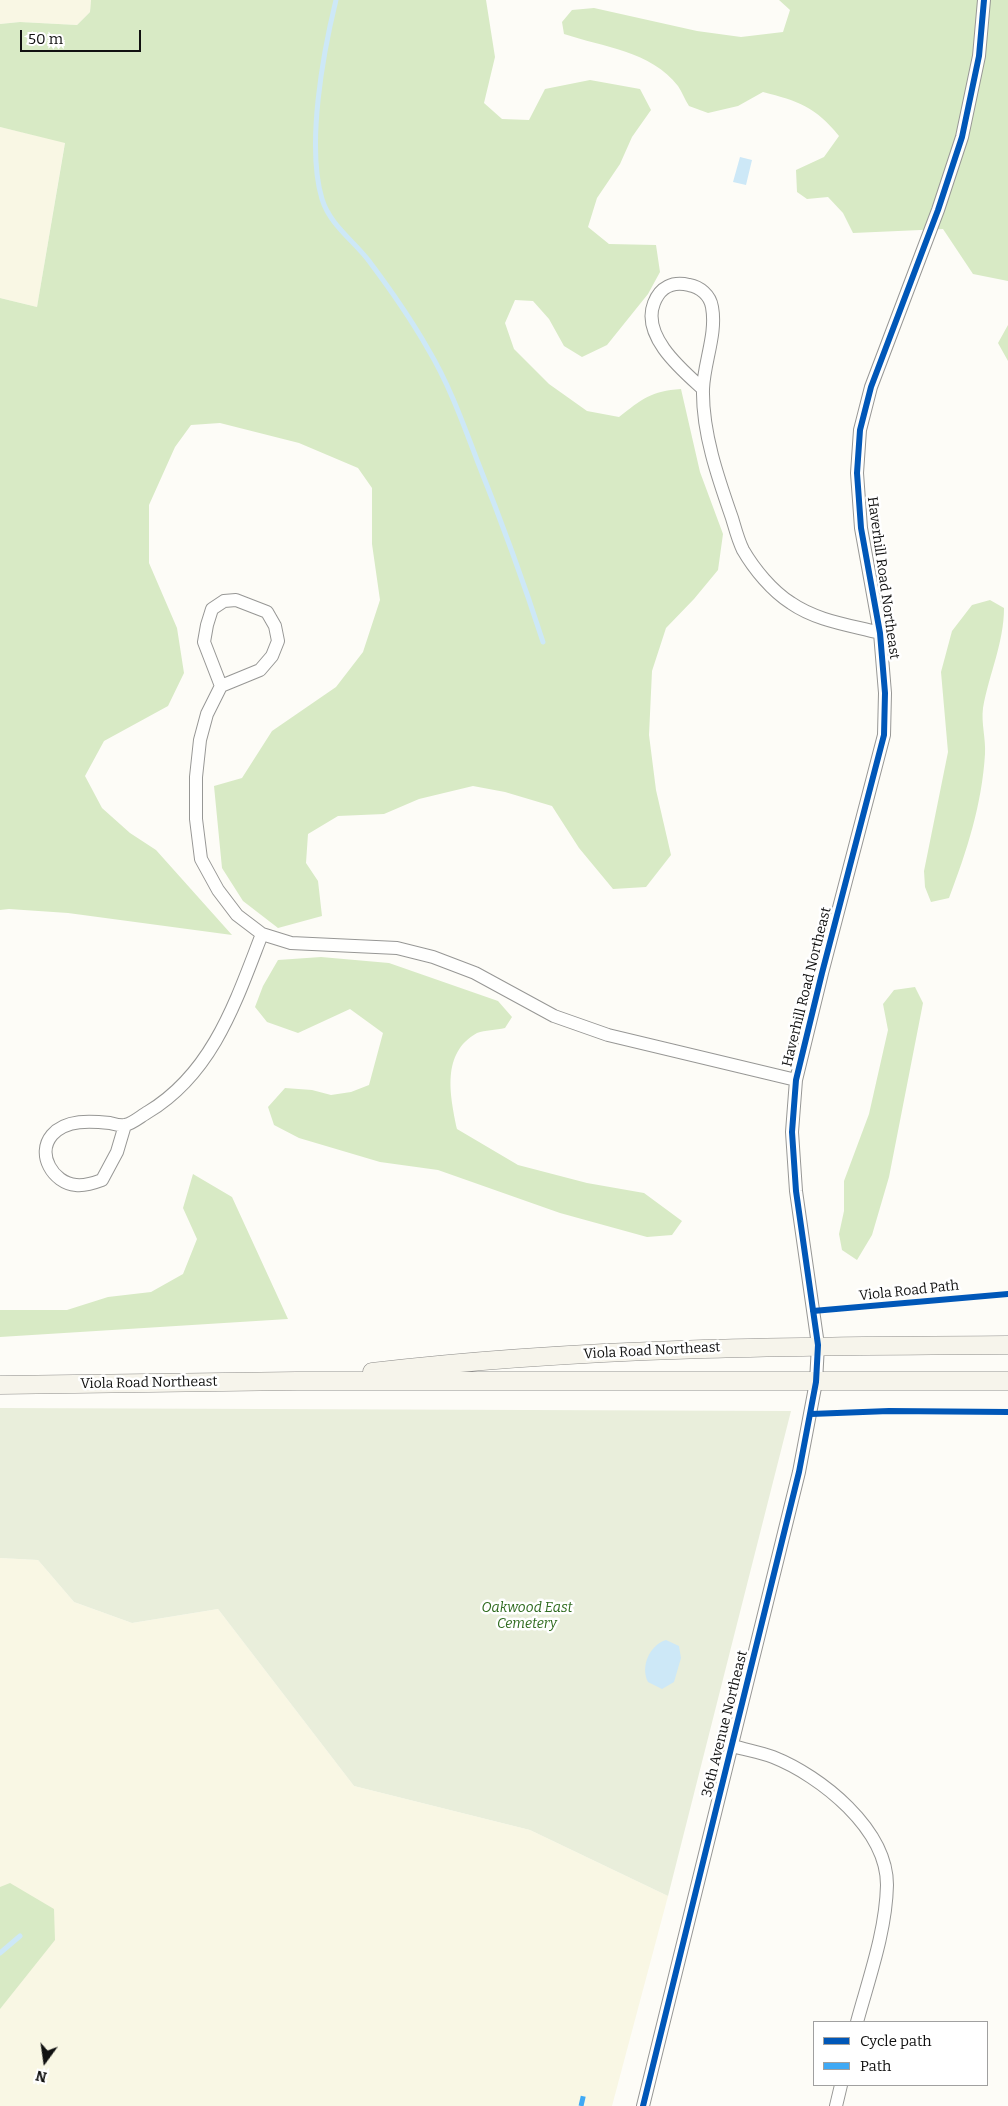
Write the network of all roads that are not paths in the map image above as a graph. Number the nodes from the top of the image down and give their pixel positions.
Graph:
1 (984, 0) edge
2 (703, 389) junction
3 (880, 633) junction
4 (221, 686) junction
5 (262, 934) junction
6 (796, 1080) junction
7 (125, 1125) junction
8 (818, 1345) junction
9 (1008, 1345) edge
10 (298, 1381) junction
11 (1008, 1381) edge
12 (816, 1382) junction
13 (0, 1385) edge
14 (733, 1746) junction
15 (857, 2021) edge
16 (841, 2086) edge
17 (643, 2106) edge
18 (836, 2106) edge

1 - 3 street, Haverhill Road Northeast
2 - 2 street
2 - 3 street
3 - 6 street, Haverhill Road Northeast
4 - 4 street
4 - 5 street
5 - 6 street
5 - 7 street
6 - 8 street, Haverhill Road Northeast
7 - 7 street
8 - 9 main road, Viola Road Northeast
8 - 10 main road, Viola Road Northeast
8 - 12 street, 36th Avenue Northeast
10 - 12 main road, Viola Road Northeast
10 - 13 main road, Viola Road Northeast
11 - 12 main road, Viola Road Northeast
12 - 14 street, 36th Avenue Northeast
14 - 15 street
14 - 17 street, 36th Avenue Northeast
16 - 18 street

